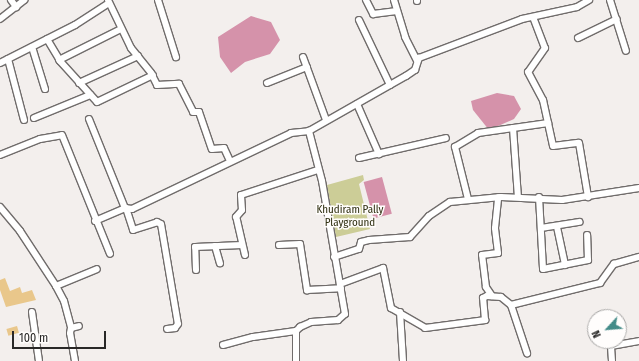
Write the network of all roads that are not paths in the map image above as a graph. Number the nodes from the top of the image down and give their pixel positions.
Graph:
1 (11, 0) edge
2 (24, 0) edge
3 (158, 0) edge
4 (366, 0) edge
5 (394, 0) edge
6 (589, 0) edge
7 (610, 0) edge
8 (108, 2) edge
9 (16, 7) junction
10 (397, 11) junction
11 (533, 17) junction
12 (617, 19) junction
13 (0, 20) edge
14 (359, 20) dead end
15 (121, 29) junction
16 (578, 38) dead end
17 (47, 39) junction
18 (32, 47) junction
19 (626, 51) dead end
20 (138, 56) junction
21 (176, 57) dead end
22 (303, 57) dead end
23 (8, 59) junction
24 (59, 60) junction
25 (417, 61) junction
26 (0, 63) edge
27 (307, 67) junction
28 (153, 75) junction
29 (79, 83) junction
30 (267, 83) dead end
31 (390, 85) junction
32 (45, 89) dead end
33 (90, 95) junction
34 (357, 104) junction
35 (34, 118) dead end
36 (89, 119) dead end
37 (24, 120) dead end
38 (326, 120) junction
39 (548, 123) junction
40 (513, 128) junction
41 (309, 131) junction
42 (446, 138) dead end
43 (379, 154) junction
44 (0, 155) edge
45 (360, 158) dead end
46 (230, 161) junction
47 (318, 170) junction
48 (639, 188) edge
49 (588, 196) junction
50 (498, 197) junction
51 (518, 197) junction
52 (539, 197) junction
53 (468, 199) junction
54 (0, 207) edge
55 (125, 208) junction
56 (95, 221) junction
57 (580, 222) dead end
58 (558, 226) junction
59 (541, 228) junction
60 (587, 236) dead end
61 (242, 245) junction
62 (280, 245) dead end
63 (215, 246) junction
64 (110, 254) dead end
65 (245, 255) dead end
66 (334, 257) junction
67 (639, 257) edge
68 (220, 263) dead end
69 (565, 265) junction
70 (97, 269) dead end
71 (196, 270) dead end
72 (56, 286) junction
73 (340, 286) junction
74 (492, 296) junction
75 (511, 305) junction
76 (32, 312) dead end
77 (400, 312) junction
78 (79, 326) dead end
79 (71, 328) junction
80 (167, 329) dead end
81 (296, 331) junction
82 (639, 341) edge
83 (223, 345) dead end
84 (527, 353) dead end
85 (39, 361) edge
86 (75, 361) edge
87 (296, 361) edge
88 (404, 361) edge
89 (612, 361) edge

1 - 9 street
2 - 9 street
3 - 21 street
4 - 10 street
5 - 10 street
6 - 11 street
7 - 12 street
8 - 15 street
8 - 17 street
9 - 13 street
10 - 25 street
11 - 25 street
11 - 39 street
12 - 16 street
12 - 19 street
14 - 31 street
15 - 20 street
15 - 24 street
17 - 18 street
17 - 24 street
18 - 23 street
18 - 32 street
20 - 28 street
20 - 29 street
22 - 27 street
23 - 26 street
23 - 37 street
24 - 29 street
25 - 31 street
27 - 30 street
27 - 38 street
28 - 33 street
28 - 46 street
29 - 33 street
31 - 34 street
33 - 35 street
34 - 38 street
34 - 43 street
36 - 55 street
38 - 41 street
39 - 40 street
39 - 49 street
40 - 51 street
40 - 53 street
41 - 46 street
41 - 47 street
42 - 43 street
43 - 45 street
44 - 56 street
46 - 55 street
47 - 61 street
47 - 66 street
48 - 49 street
49 - 52 street
50 - 51 street
50 - 53 street
50 - 74 street
51 - 52 street
52 - 59 street
53 - 66 street
54 - 72 street
55 - 56 street
55 - 80 street
56 - 64 street
57 - 58 street
58 - 59 street
58 - 69 street
59 - 69 street
60 - 69 street
61 - 63 street
61 - 65 street
62 - 73 street
63 - 68 street
63 - 71 street
66 - 73 street
67 - 75 street
70 - 72 street
72 - 79 street
73 - 77 street
73 - 81 street
74 - 75 street
74 - 77 street
75 - 84 street
76 - 85 street
77 - 88 street
78 - 79 street
79 - 86 street
81 - 83 street
81 - 87 street
82 - 89 street

